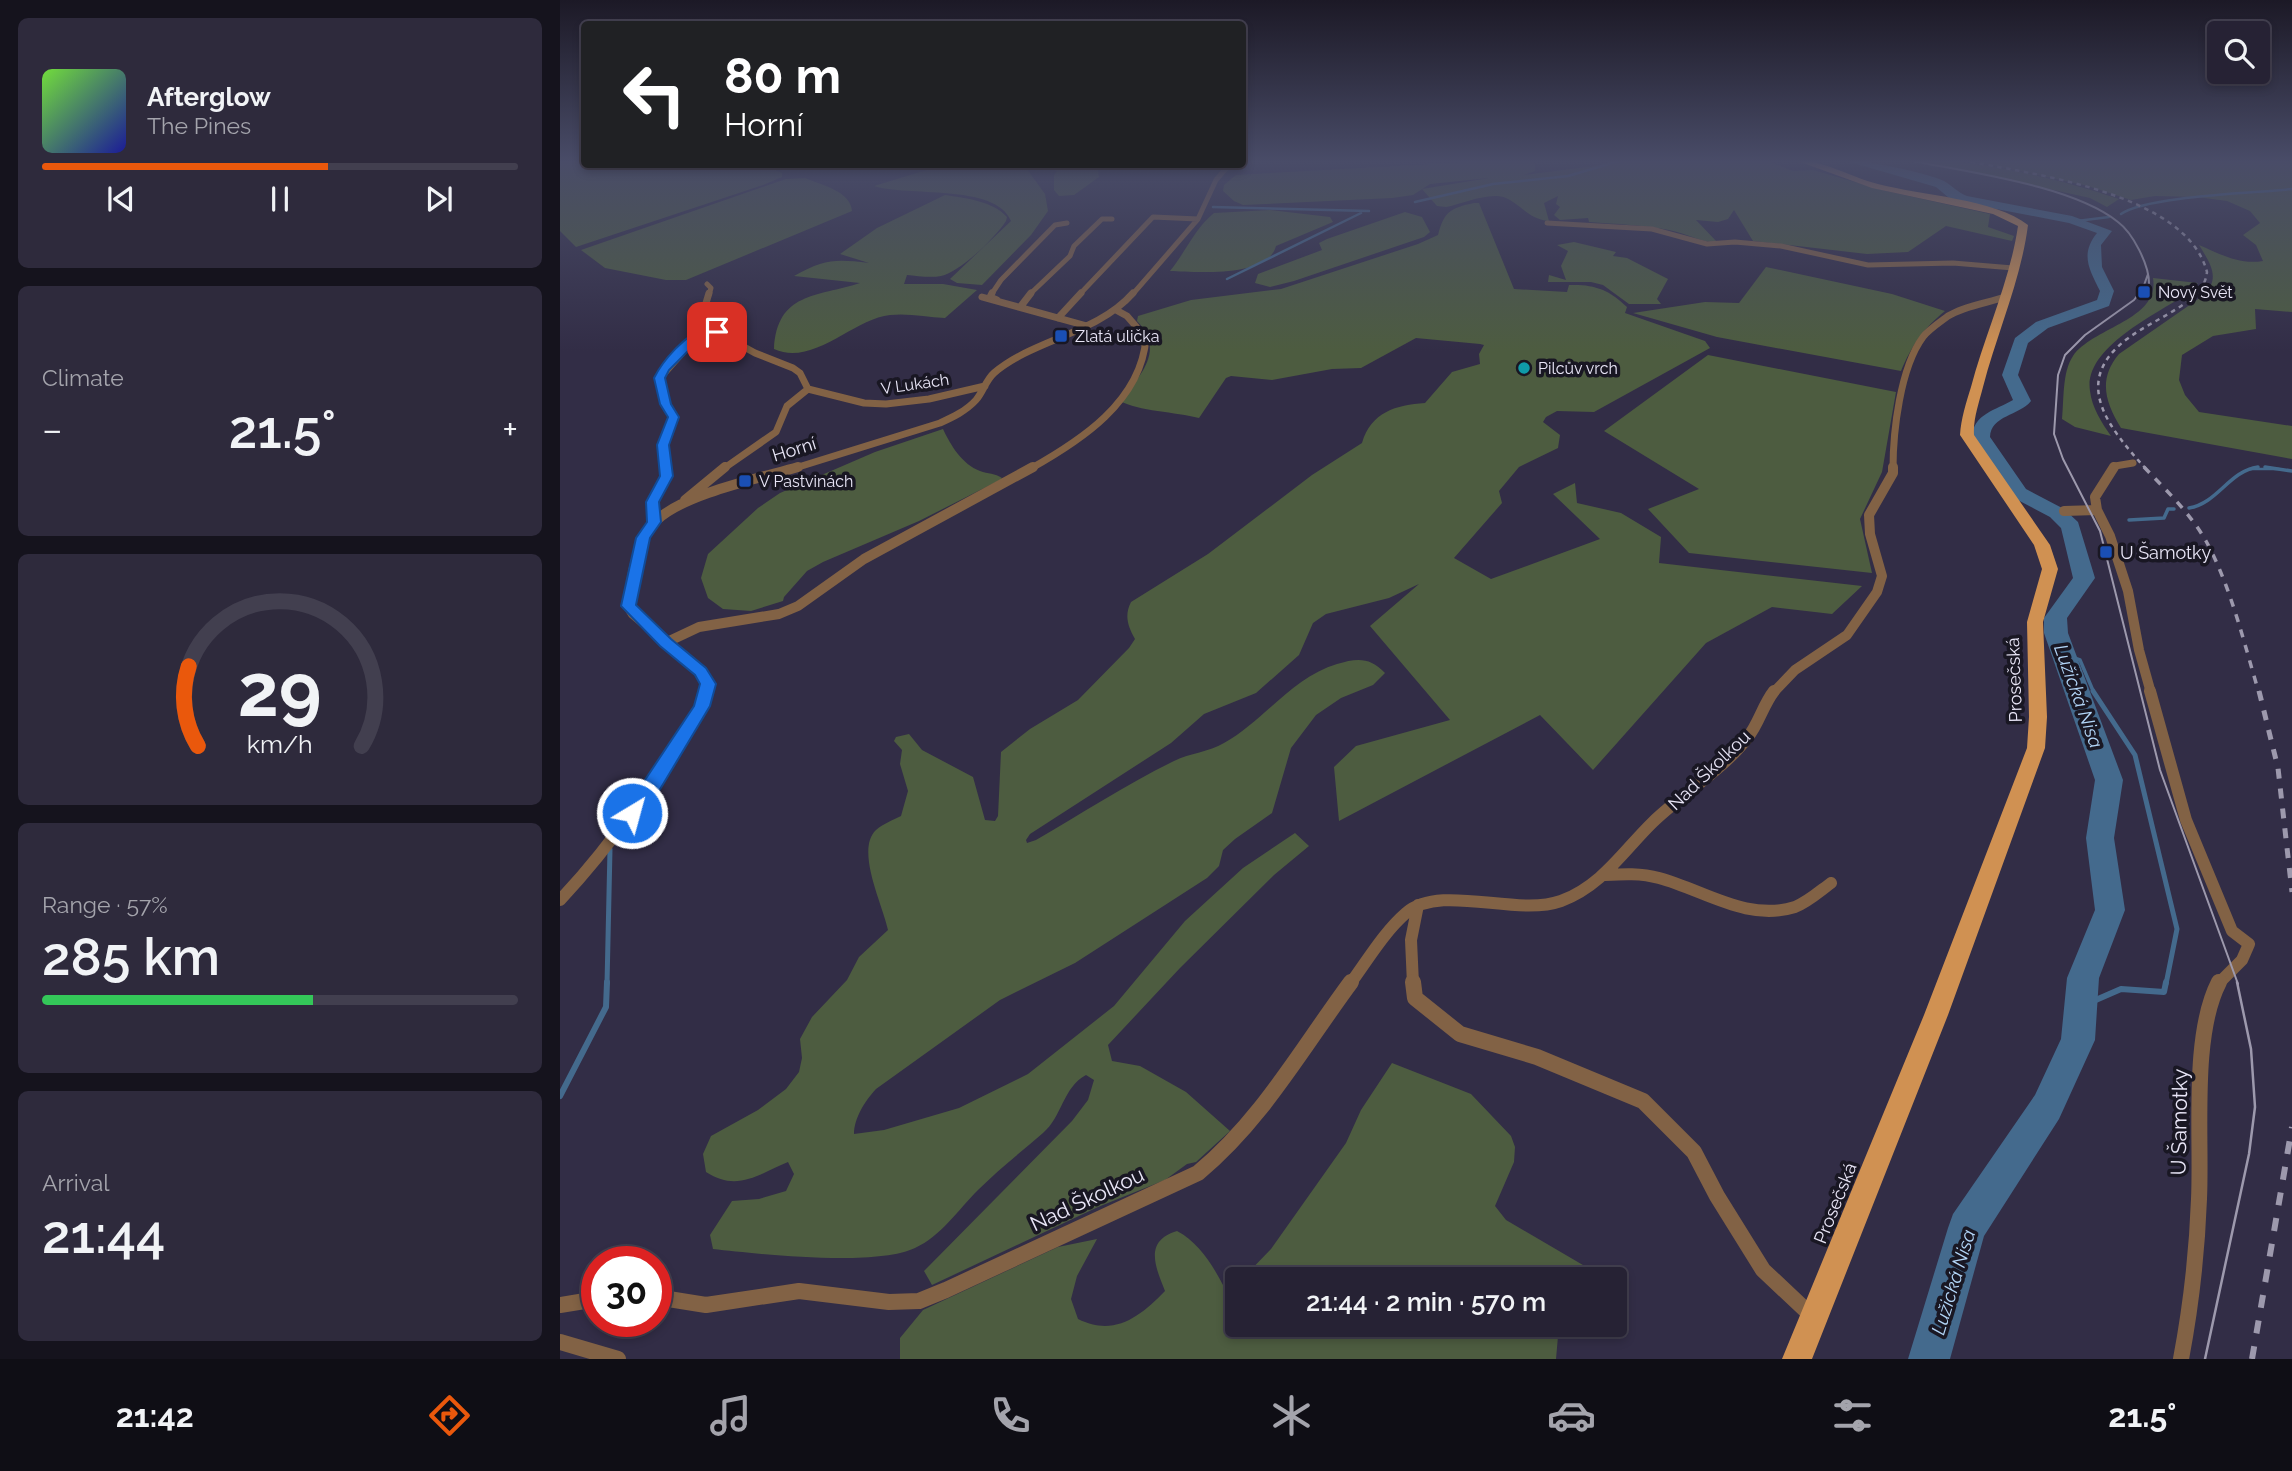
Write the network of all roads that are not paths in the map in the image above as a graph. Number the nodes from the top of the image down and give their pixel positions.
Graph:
1 (1057, 223) edge
2 (1097, 223) edge
3 (1147, 223) edge
4 (1194, 223) edge
5 (1554, 223) edge
6 (2020, 223) edge
7 (2013, 268) junction
8 (707, 284) dead end
9 (982, 297) dead end
10 (2005, 297) junction
11 (997, 300) junction
12 (1021, 306) junction
13 (1116, 310) junction
14 (1058, 318) junction
15 (1087, 326) junction
16 (705, 331) junction
17 (985, 386) junction
18 (808, 389) junction
19 (2133, 463) dead end
20 (680, 505) junction
21 (2097, 510) junction
22 (2064, 511) dead end
23 (654, 522) junction
24 (665, 643) junction
25 (1605, 875) junction
26 (1830, 883) dead end
27 (560, 900) edge
28 (1418, 905) junction
29 (672, 1300) edge
30 (581, 1302) edge
31 (560, 1305) edge
32 (1813, 1317) junction
33 (560, 1342) edge
34 (618, 1359) edge
35 (1797, 1359) edge
36 (2181, 1359) edge

1 - 11 street
2 - 12 street
3 - 14 street
4 - 13 street, Horní
5 - 7 street
6 - 7 main road, Prosečská
7 - 10 main road, Prosečská
8 - 16 street
9 - 11 street
10 - 25 street, Nad Školkou
10 - 32 main road, Prosečská
11 - 12 street
12 - 14 street
13 - 15 street, Horní
13 - 24 street
14 - 15 street
15 - 17 street, Horní
16 - 18 street
16 - 23 street
17 - 18 street, V Lukách
17 - 20 street, Horní
18 - 20 street
19 - 21 street
20 - 23 street, Horní
21 - 22 street
21 - 36 street, U Šamotky
23 - 24 street
24 - 27 street
25 - 26 street, Nad Školkou
25 - 28 street, Nad Školkou
28 - 29 street, Nad Školkou
28 - 32 street
30 - 31 street
32 - 35 main road, Prosečská
33 - 34 street

